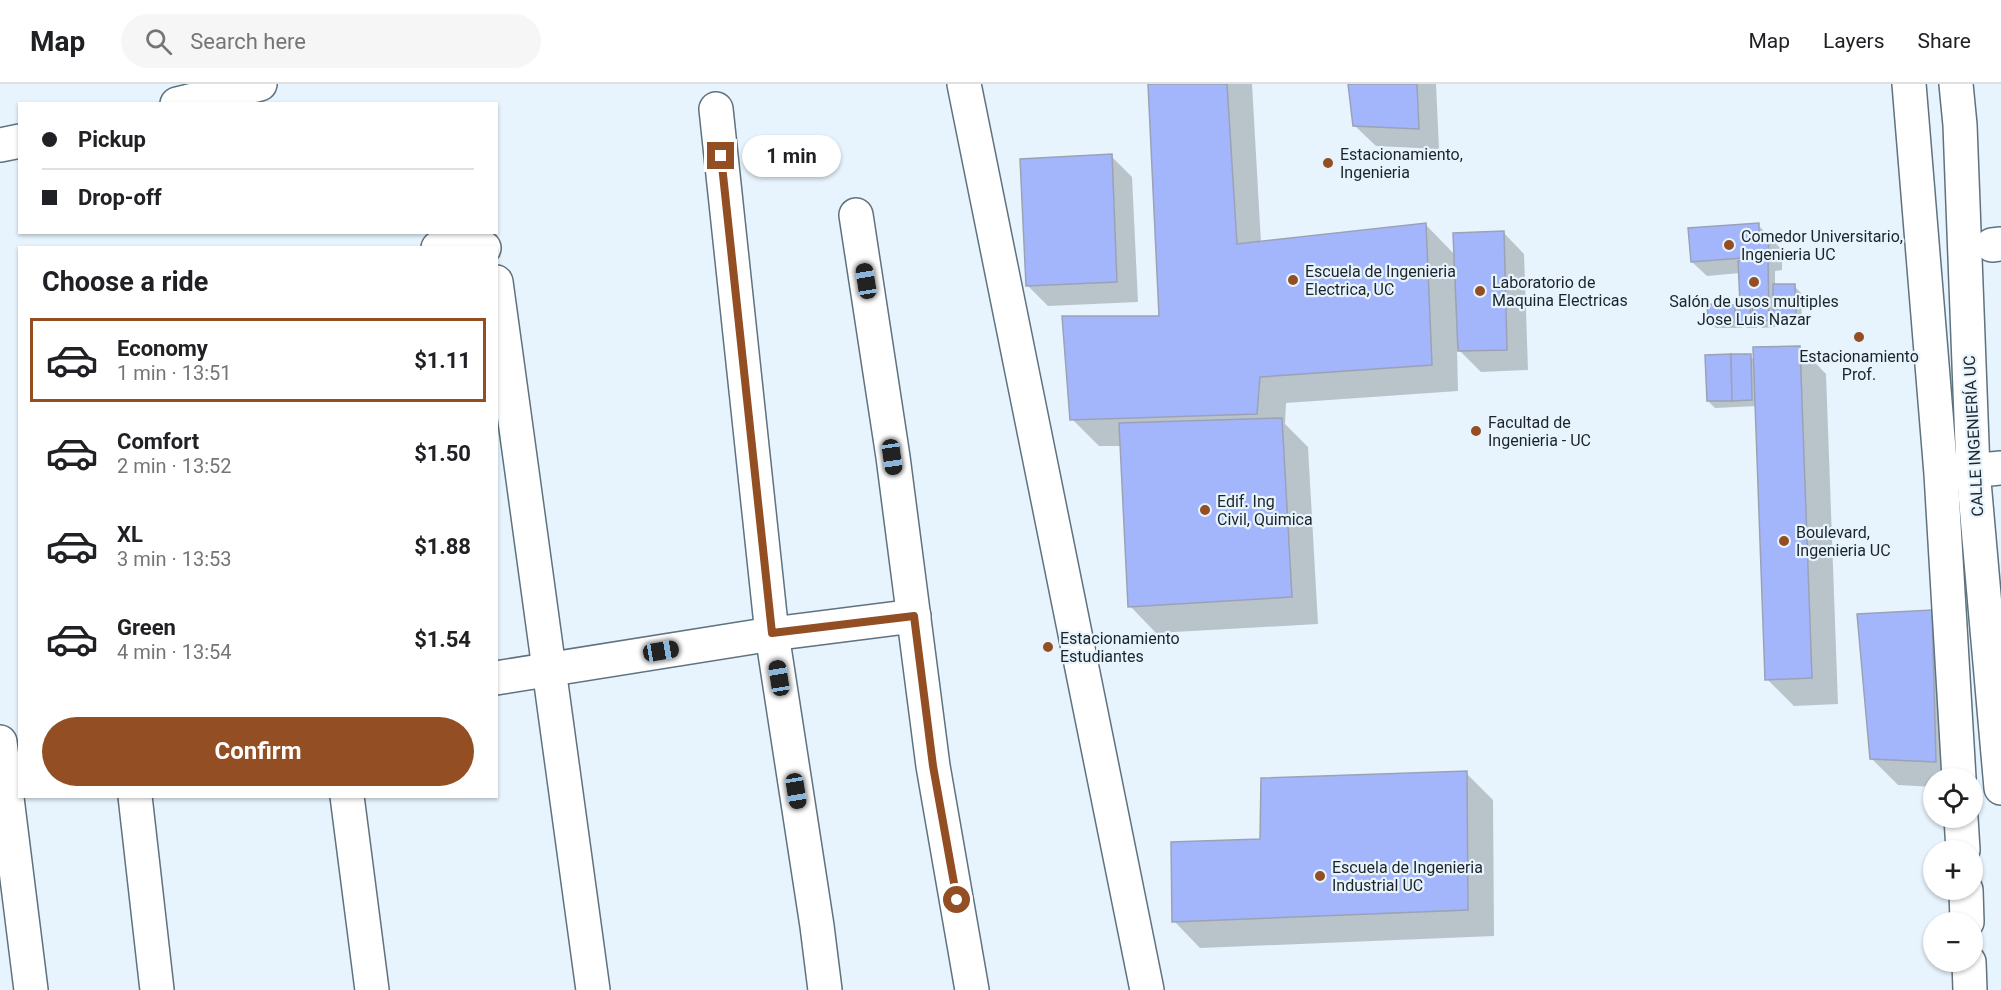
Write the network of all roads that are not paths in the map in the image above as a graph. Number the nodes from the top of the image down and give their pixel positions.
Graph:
1 (260, 84) edge
2 (964, 84) edge
3 (1909, 84) edge
4 (1956, 84) edge
5 (185, 102) edge
6 (716, 109) dead end
7 (18, 141) edge
8 (0, 145) edge
9 (856, 215) dead end
10 (448, 246) edge
11 (472, 246) edge
12 (498, 296) edge
13 (1987, 469) edge
14 (1941, 474) junction
15 (914, 616) junction
16 (772, 633) junction
17 (550, 668) junction
18 (498, 678) edge
19 (1993, 699) junction
20 (1954, 704) junction
21 (0, 742) edge
22 (1958, 768) edge
23 (2001, 788) edge
24 (135, 798) edge
25 (347, 798) edge
26 (1969, 972) edge
27 (31, 990) edge
28 (157, 990) edge
29 (372, 990) edge
30 (593, 990) edge
31 (825, 990) edge
32 (972, 990) edge
33 (1147, 990) edge
34 (1970, 990) edge

1 - 5 street
2 - 33 street
3 - 14 street, CALLE INGENIERÍA UC
4 - 13 street, CALLE INGENIERÍA UC
6 - 16 street
7 - 8 street
9 - 15 street
10 - 11 street
12 - 17 street
13 - 14 street
13 - 19 street, CALLE INGENIERÍA UC
14 - 20 street, CALLE INGENIERÍA UC
15 - 16 street
15 - 32 street
16 - 17 street
16 - 31 street
17 - 18 street
17 - 30 street
19 - 20 street
19 - 23 street, CALLE INGENIERÍA UC
20 - 22 street, CALLE INGENIERÍA UC
21 - 27 street
24 - 28 street
25 - 29 street
26 - 34 street

